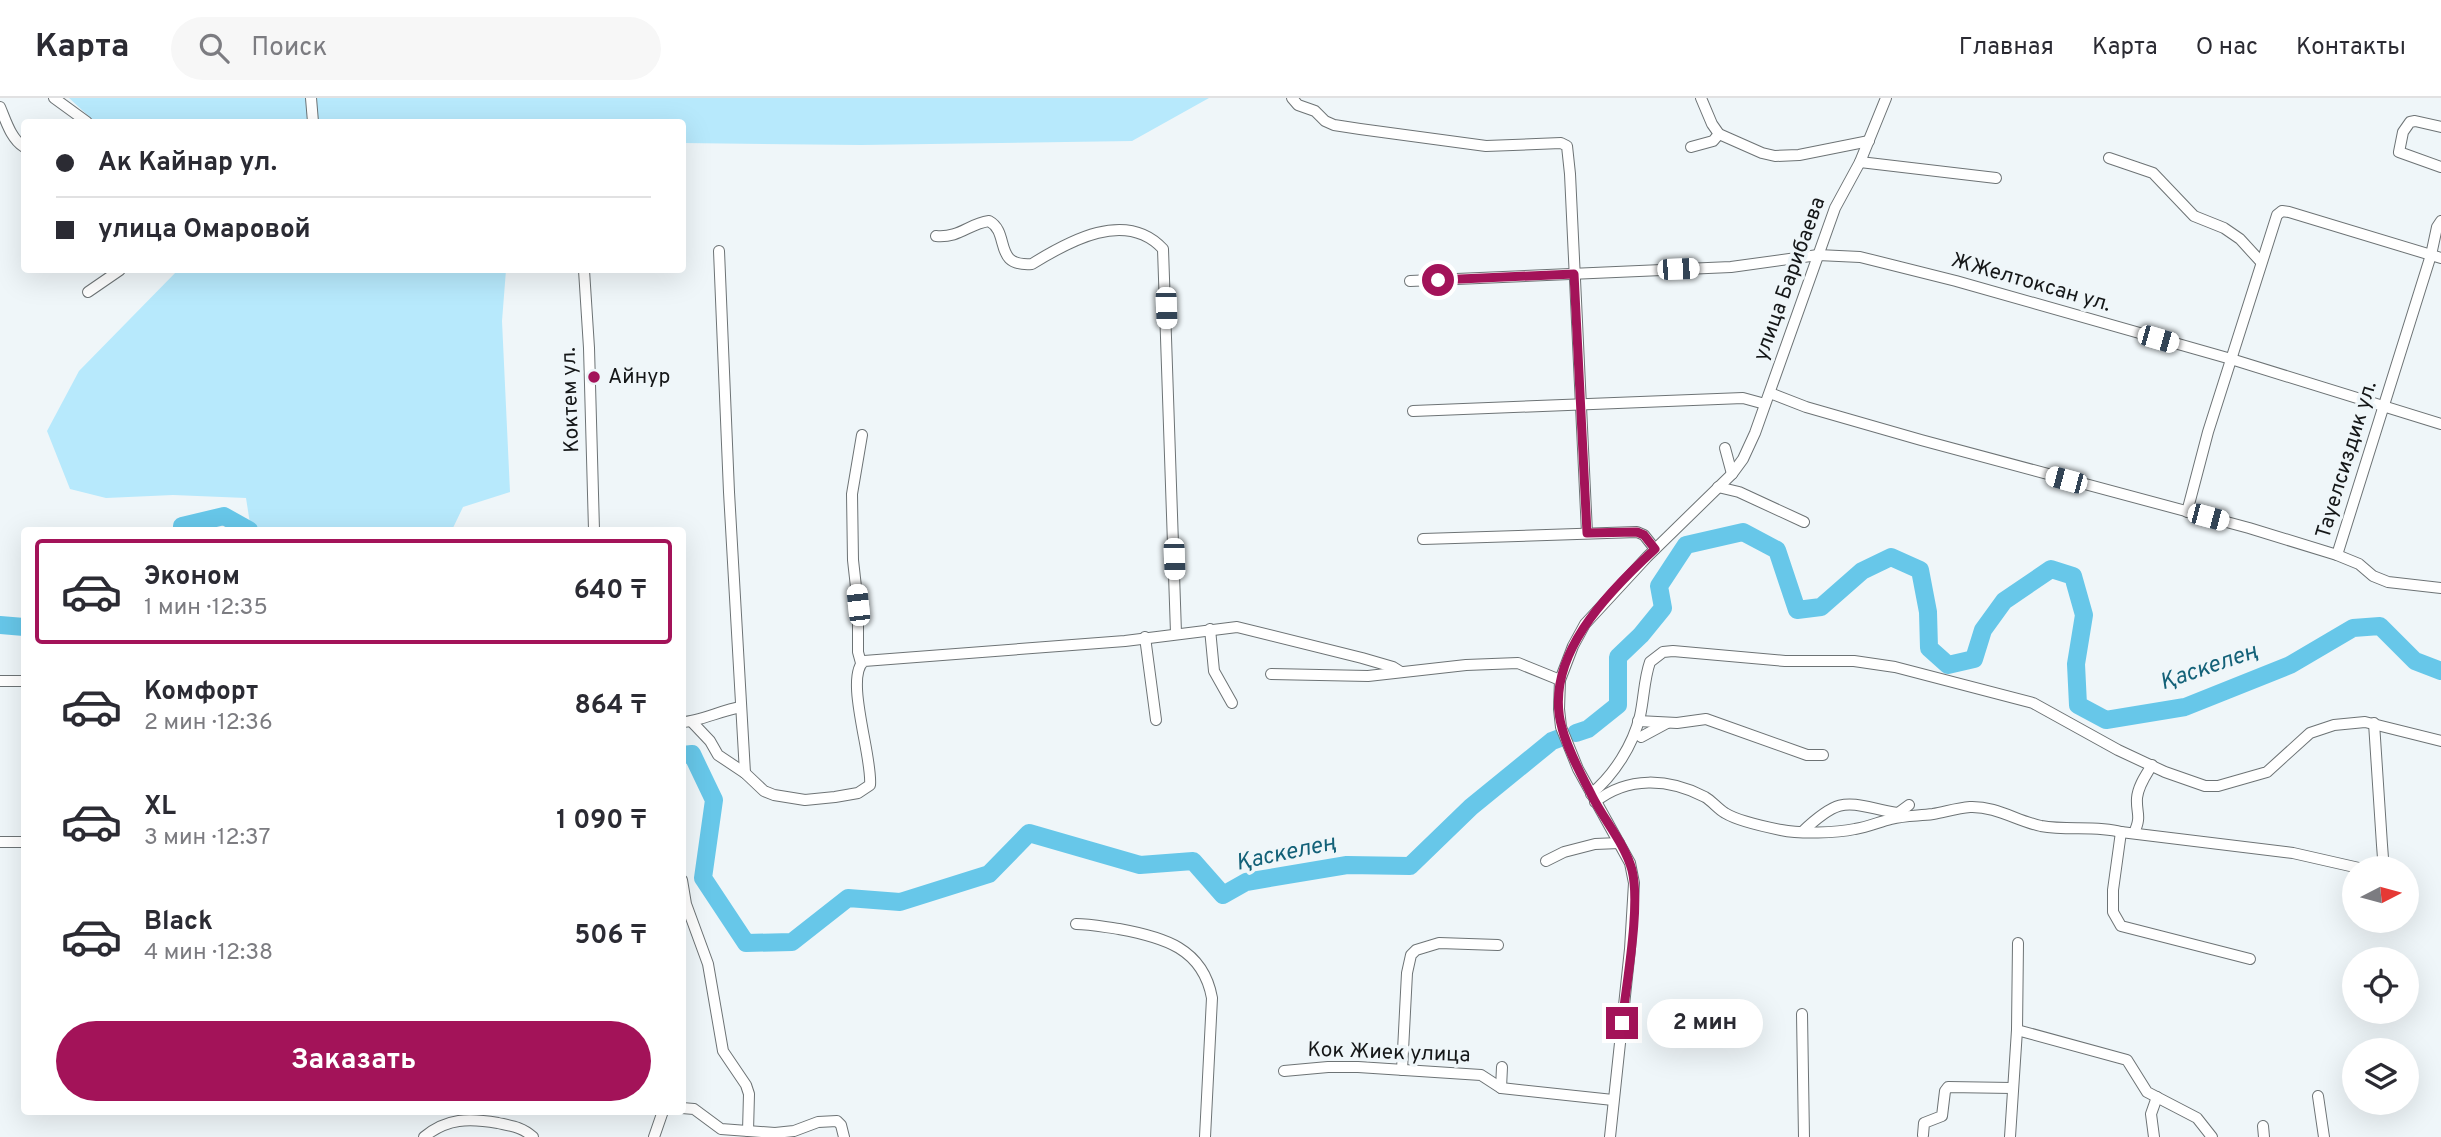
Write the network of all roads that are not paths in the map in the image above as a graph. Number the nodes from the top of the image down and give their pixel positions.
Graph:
1 (54, 98) edge
2 (311, 98) edge
3 (1292, 98) edge
4 (1313, 98) edge
5 (1701, 98) edge
6 (1886, 98) edge
7 (0, 107) edge
8 (1315, 111) junction
9 (84, 119) edge
10 (313, 119) edge
11 (2441, 127) edge
12 (1719, 134) junction
13 (1869, 141) junction
14 (21, 144) edge
15 (1691, 147) dead end
16 (2109, 158) dead end
17 (1860, 162) junction
18 (2441, 167) edge
19 (1996, 178) dead end
20 (2441, 221) edge
21 (936, 236) dead end
22 (719, 251) dead end
23 (1818, 255) junction
24 (2436, 256) edge
25 (2261, 262) junction
26 (116, 273) edge
27 (584, 273) edge
28 (1574, 274) junction
29 (1410, 281) dead end
30 (88, 292) dead end
31 (2231, 359) junction
32 (1770, 393) junction
33 (1581, 403) junction
34 (1765, 404) junction
35 (2383, 407) junction
36 (1413, 411) dead end
37 (2441, 424) edge
38 (862, 435) dead end
39 (1725, 448) dead end
40 (1732, 474) junction
41 (1718, 487) junction
42 (2187, 512) junction
43 (1804, 522) dead end
44 (594, 527) edge
45 (1587, 533) junction
46 (1423, 539) dead end
47 (1655, 549) junction
48 (2337, 555) junction
49 (2441, 588) edge
50 (1210, 629) junction
51 (1176, 633) junction
52 (1145, 637) junction
53 (861, 663) junction
54 (1401, 672) junction
55 (1271, 674) dead end
56 (1560, 680) junction
57 (0, 681) edge
58 (21, 681) edge
59 (1232, 704) dead end
60 (741, 707) junction
61 (1156, 720) dead end
62 (1638, 721) junction
63 (687, 722) edge
64 (1670, 722) junction
65 (2374, 723) junction
66 (1641, 737) dead end
67 (2441, 741) edge
68 (1823, 755) dead end
69 (2152, 765) junction
70 (745, 773) junction
71 (1593, 798) junction
72 (1909, 805) dead end
73 (1894, 816) junction
74 (1802, 832) junction
75 (2121, 832) junction
76 (2134, 833) junction
77 (0, 842) edge
78 (21, 842) edge
79 (1619, 843) junction
80 (2382, 856) edge
81 (1546, 861) dead end
82 (2342, 864) edge
83 (686, 904) edge
84 (1076, 924) dead end
85 (2018, 943) dead end
86 (1498, 945) dead end
87 (2250, 959) dead end
88 (1802, 1014) dead end
89 (2017, 1030) junction
90 (1502, 1067) dead end
91 (1402, 1070) junction
92 (1284, 1071) dead end
93 (1501, 1088) junction
94 (2012, 1088) junction
95 (2318, 1096) dead end
96 (2157, 1097) junction
97 (1613, 1100) junction
98 (686, 1108) edge
99 (662, 1115) edge
100 (748, 1131) junction
101 (1923, 1135) dead end
102 (424, 1137) edge
103 (533, 1137) edge
104 (654, 1137) edge
105 (844, 1137) edge
106 (1205, 1137) edge
107 (1610, 1137) edge
108 (1804, 1137) edge
109 (2010, 1137) edge
110 (2154, 1137) edge
111 (2212, 1137) edge
112 (2324, 1137) edge

1 - 9 street
2 - 10 street
3 - 8 street
4 - 8 street
5 - 12 street
6 - 13 street, улица Барибаева
7 - 14 street
8 - 28 street
11 - 18 street
12 - 13 street
12 - 15 street
13 - 17 street, улица Барибаева
16 - 25 street
17 - 19 street
17 - 23 street, улица Барибаева
20 - 24 street, Тауелсиздик ул.
21 - 51 street
22 - 60 street
23 - 28 street, ЖЖелтоксан ул.
23 - 31 street, ЖЖелтоксан ул.
23 - 32 street, улица Барибаева
24 - 25 street
24 - 35 street, Тауелсиздик ул.
25 - 31 street
26 - 30 street
27 - 44 street, Коктем ул.
28 - 29 street, ЖЖелтоксан ул.
28 - 33 street
31 - 35 street, ЖЖелтоксан ул.
31 - 42 street
32 - 34 street, улица Барибаева
32 - 42 street, Тауелсиздик ул.
33 - 34 street
33 - 36 street
33 - 45 street
34 - 40 street, улица Барибаева
35 - 37 street, ЖЖелтоксан ул.
35 - 48 street, Тауелсиздик ул.
38 - 53 street
39 - 40 street
40 - 41 street, улица Барибаева
41 - 43 street
41 - 47 street, улица Барибаева
42 - 48 street, Тауелсиздик ул.
45 - 46 street
45 - 47 street
47 - 56 street, улица Барибаева
48 - 49 street
50 - 51 street
50 - 54 street
50 - 59 street
51 - 52 street
52 - 53 street
52 - 61 street
53 - 70 street
54 - 55 street
54 - 56 street
56 - 71 street
57 - 58 street
60 - 63 street
60 - 70 street
62 - 64 street
62 - 69 street
62 - 71 street
63 - 70 street
64 - 66 street
64 - 68 street
65 - 67 street
65 - 69 street
65 - 80 street
69 - 76 street
71 - 74 street
71 - 79 street
72 - 73 street
73 - 74 street
73 - 74 street
73 - 75 street
75 - 76 street
75 - 87 street
76 - 82 street
77 - 78 street
79 - 81 street
79 - 97 street
83 - 100 street
84 - 106 street
85 - 89 street
86 - 91 street
88 - 108 street
89 - 94 street
89 - 96 street
90 - 93 street
91 - 92 street, Кок Жиек улица
91 - 93 street, Кок Жиек улица
93 - 97 street, Кок Жиек улица
94 - 101 street
94 - 109 street
95 - 112 street
96 - 110 street
96 - 111 street
97 - 107 street
98 - 100 street
99 - 104 street
100 - 105 street
102 - 103 street

